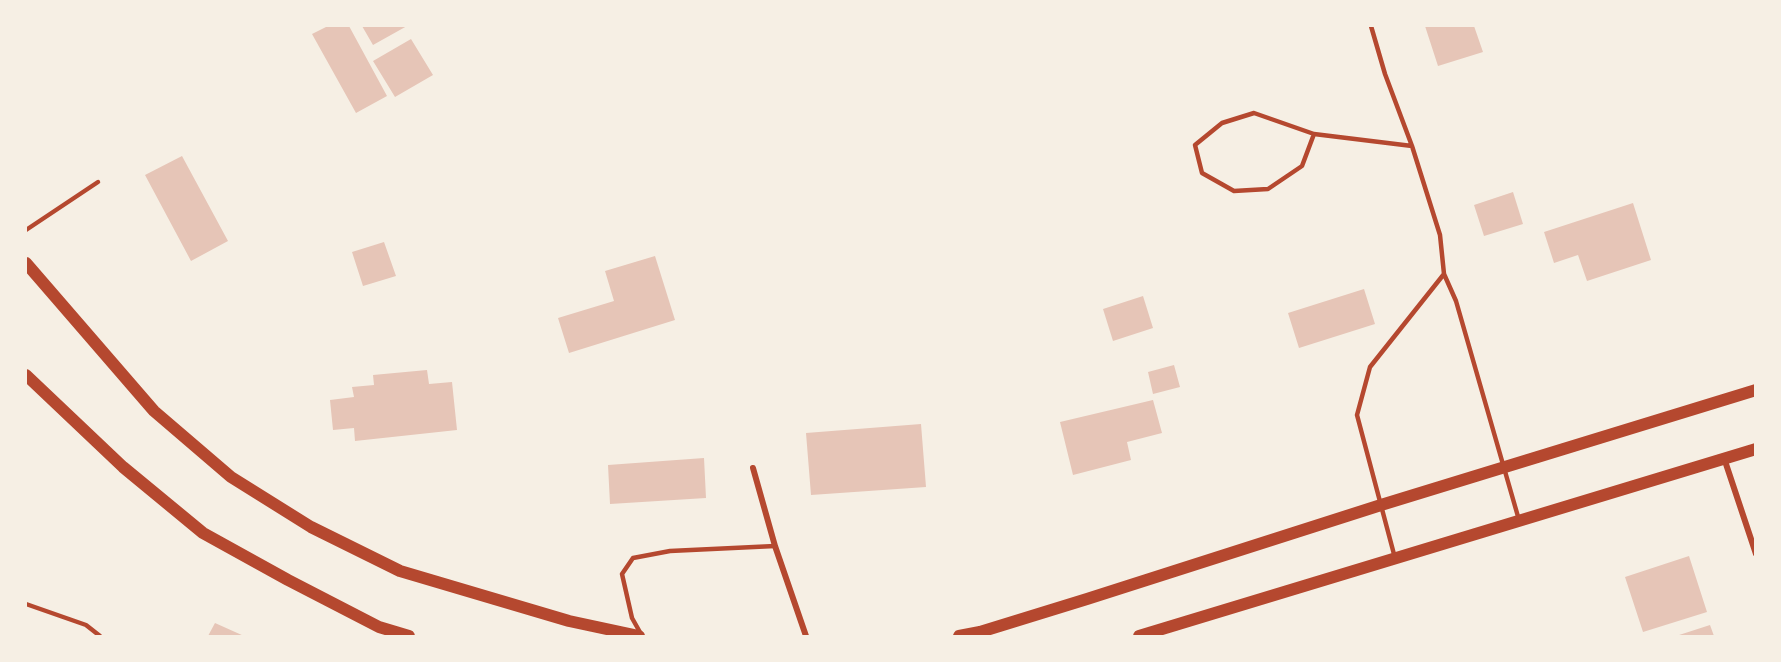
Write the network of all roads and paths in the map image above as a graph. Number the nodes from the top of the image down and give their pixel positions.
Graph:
1 (1371, 26) edge
2 (1314, 134) junction
3 (1412, 146) junction
4 (98, 182) dead end
5 (26, 230) edge
6 (26, 263) edge
7 (1444, 274) junction
8 (26, 375) edge
9 (1755, 390) edge
10 (1755, 449) edge
11 (1724, 458) junction
12 (1504, 467) junction
13 (753, 468) dead end
14 (1381, 505) junction
15 (1519, 520) junction
16 (775, 546) junction
17 (1755, 554) edge
18 (1395, 558) junction
19 (26, 604) edge
20 (100, 636) edge
21 (409, 636) edge
22 (640, 636) edge
23 (806, 636) edge
24 (960, 636) edge
25 (1139, 636) edge

1 - 3 lane
2 - 2 lane
2 - 3 lane
3 - 7 lane
4 - 5 lane
6 - 22 main road
7 - 12 lane
7 - 14 lane
8 - 21 main road
9 - 12 main road
10 - 11 main road
11 - 15 main road
11 - 17 street
12 - 14 main road
12 - 15 lane
13 - 16 street
14 - 18 lane
14 - 24 main road
15 - 18 main road
16 - 22 lane
16 - 23 street
18 - 25 main road
19 - 20 lane

